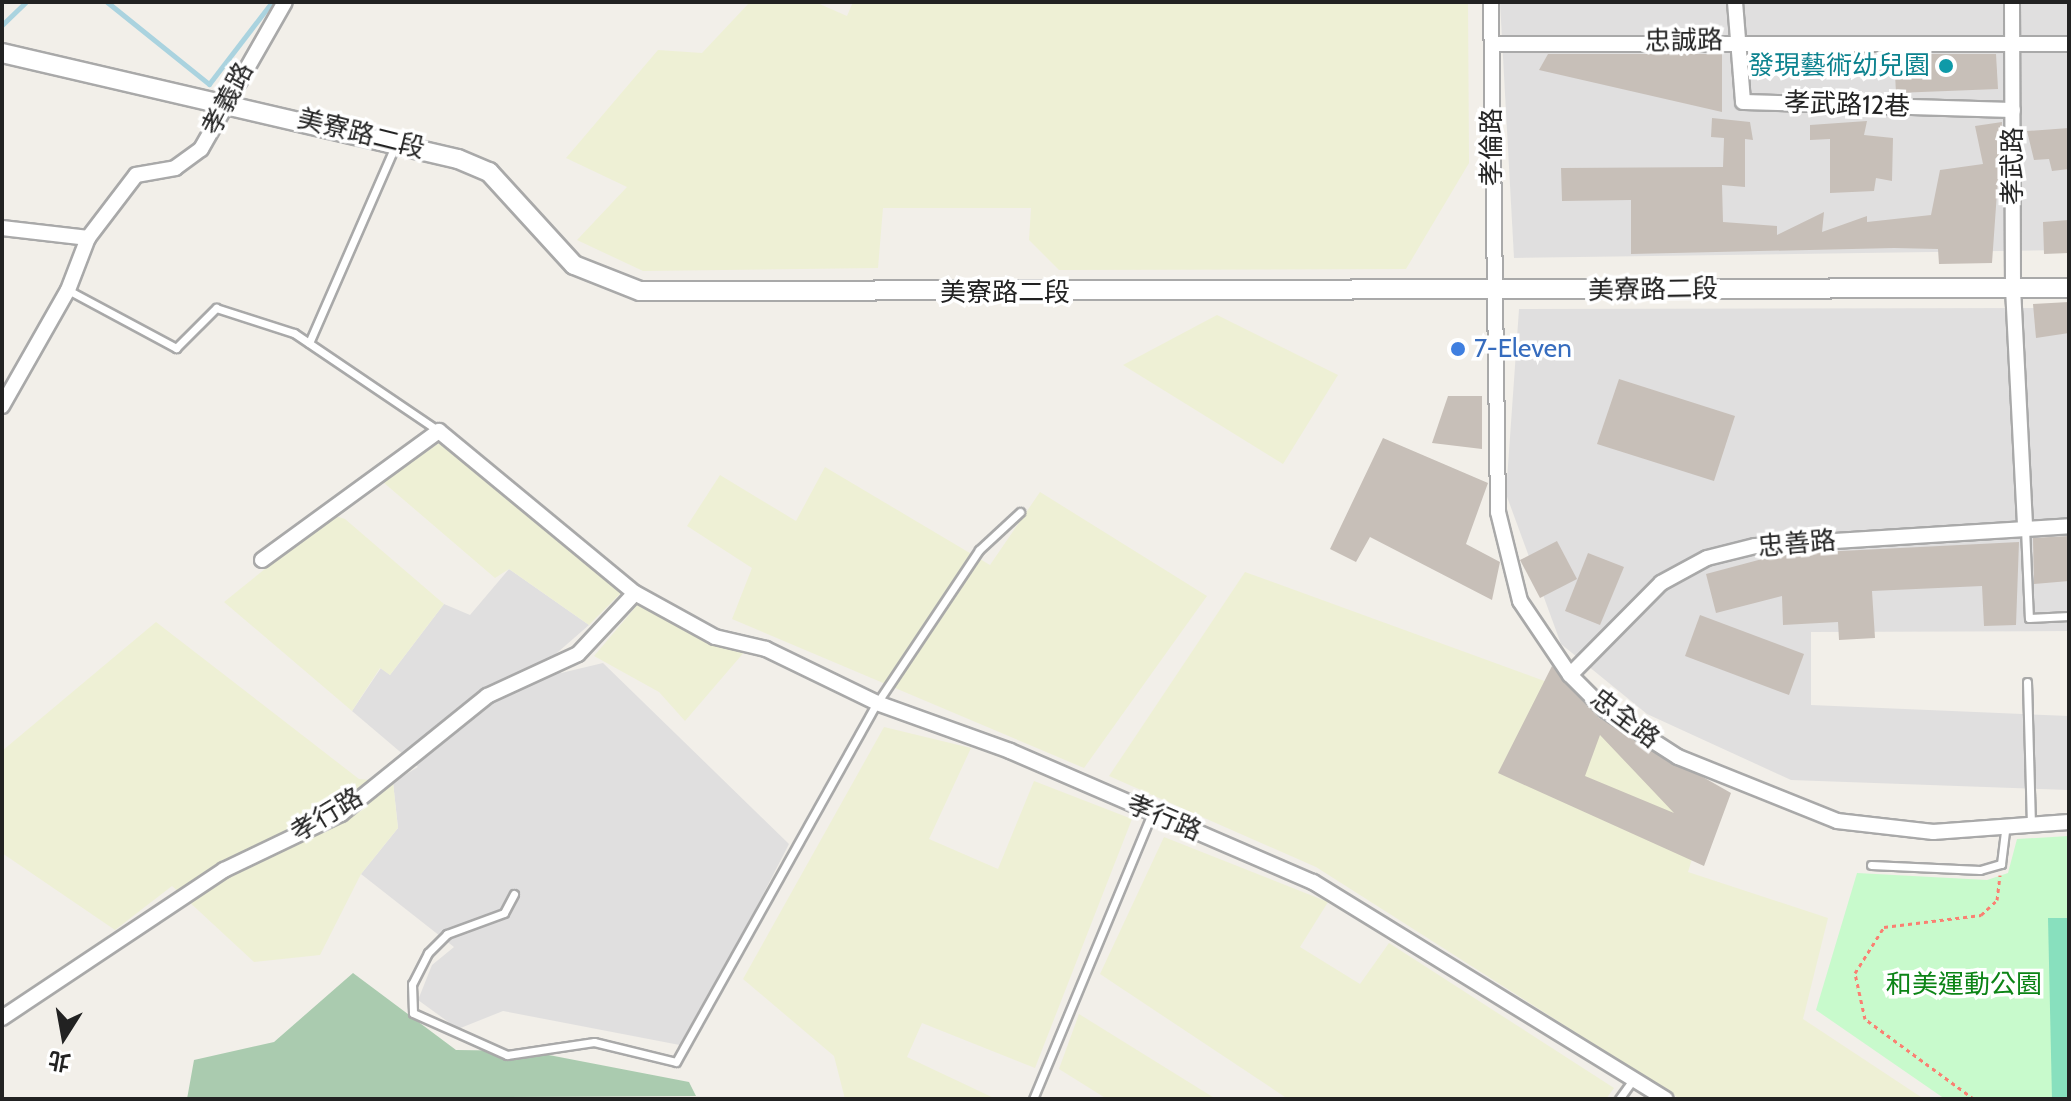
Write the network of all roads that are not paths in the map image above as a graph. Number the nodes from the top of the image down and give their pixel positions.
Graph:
1 (285, 2) edge
2 (1491, 2) edge
3 (1735, 2) edge
4 (2012, 2) edge
5 (1733, 40) junction
6 (2012, 43) junction
7 (1492, 44) junction
8 (2069, 44) edge
9 (2, 53) edge
10 (227, 102) junction
11 (2013, 110) junction
12 (397, 141) junction
13 (2, 228) edge
14 (88, 238) junction
15 (2013, 288) junction
16 (2069, 288) edge
17 (68, 290) junction
18 (1493, 293) junction
19 (309, 343) junction
20 (2, 406) edge
21 (439, 431) junction
22 (1020, 512) dead end
23 (2069, 526) edge
24 (2025, 528) junction
25 (262, 560) dead end
26 (635, 593) junction
27 (2069, 616) edge
28 (1570, 675) junction
29 (2027, 682) dead end
30 (877, 703) junction
31 (1152, 813) junction
32 (2069, 822) edge
33 (2031, 825) junction
34 (2005, 832) junction
35 (1871, 865) dead end
36 (514, 894) dead end
37 (2, 1018) edge
38 (1634, 1078) junction
39 (1033, 1099) edge
40 (1619, 1099) edge
41 (1666, 1099) edge

1 - 10 street, 孝義路
2 - 7 street, 孝倫路
3 - 5 street
4 - 6 street, 孝武路
5 - 6 street, 忠誠路
5 - 7 street, 忠誠路
5 - 11 street, 孝武路12巷
6 - 8 street, 忠誠路
6 - 11 street, 孝武路
7 - 18 street, 孝倫路
9 - 10 street, 美寮路二段
10 - 12 street, 美寮路二段
10 - 14 street, 孝義路
11 - 15 street, 孝武路
12 - 18 street, 美寮路二段
12 - 19 lane
13 - 14 street
14 - 17 street, 孝義路
15 - 16 street, 美寮路二段
15 - 18 street, 美寮路二段
15 - 24 street, 孝武路
17 - 19 lane
17 - 20 street, 孝義路
18 - 28 street, 忠全路
19 - 21 lane
21 - 25 street
21 - 26 street, 孝行路
22 - 30 lane
23 - 24 street, 忠善路
24 - 27 lane
24 - 28 street, 忠善路
26 - 30 street, 孝行路
26 - 37 street, 孝行路
28 - 34 street, 忠全路
29 - 33 lane
30 - 31 street, 孝行路
30 - 36 lane
31 - 38 street, 孝行路
31 - 39 lane
32 - 33 street, 忠全路
33 - 34 street, 忠全路
34 - 35 lane
38 - 40 lane
38 - 41 street, 孝行路

